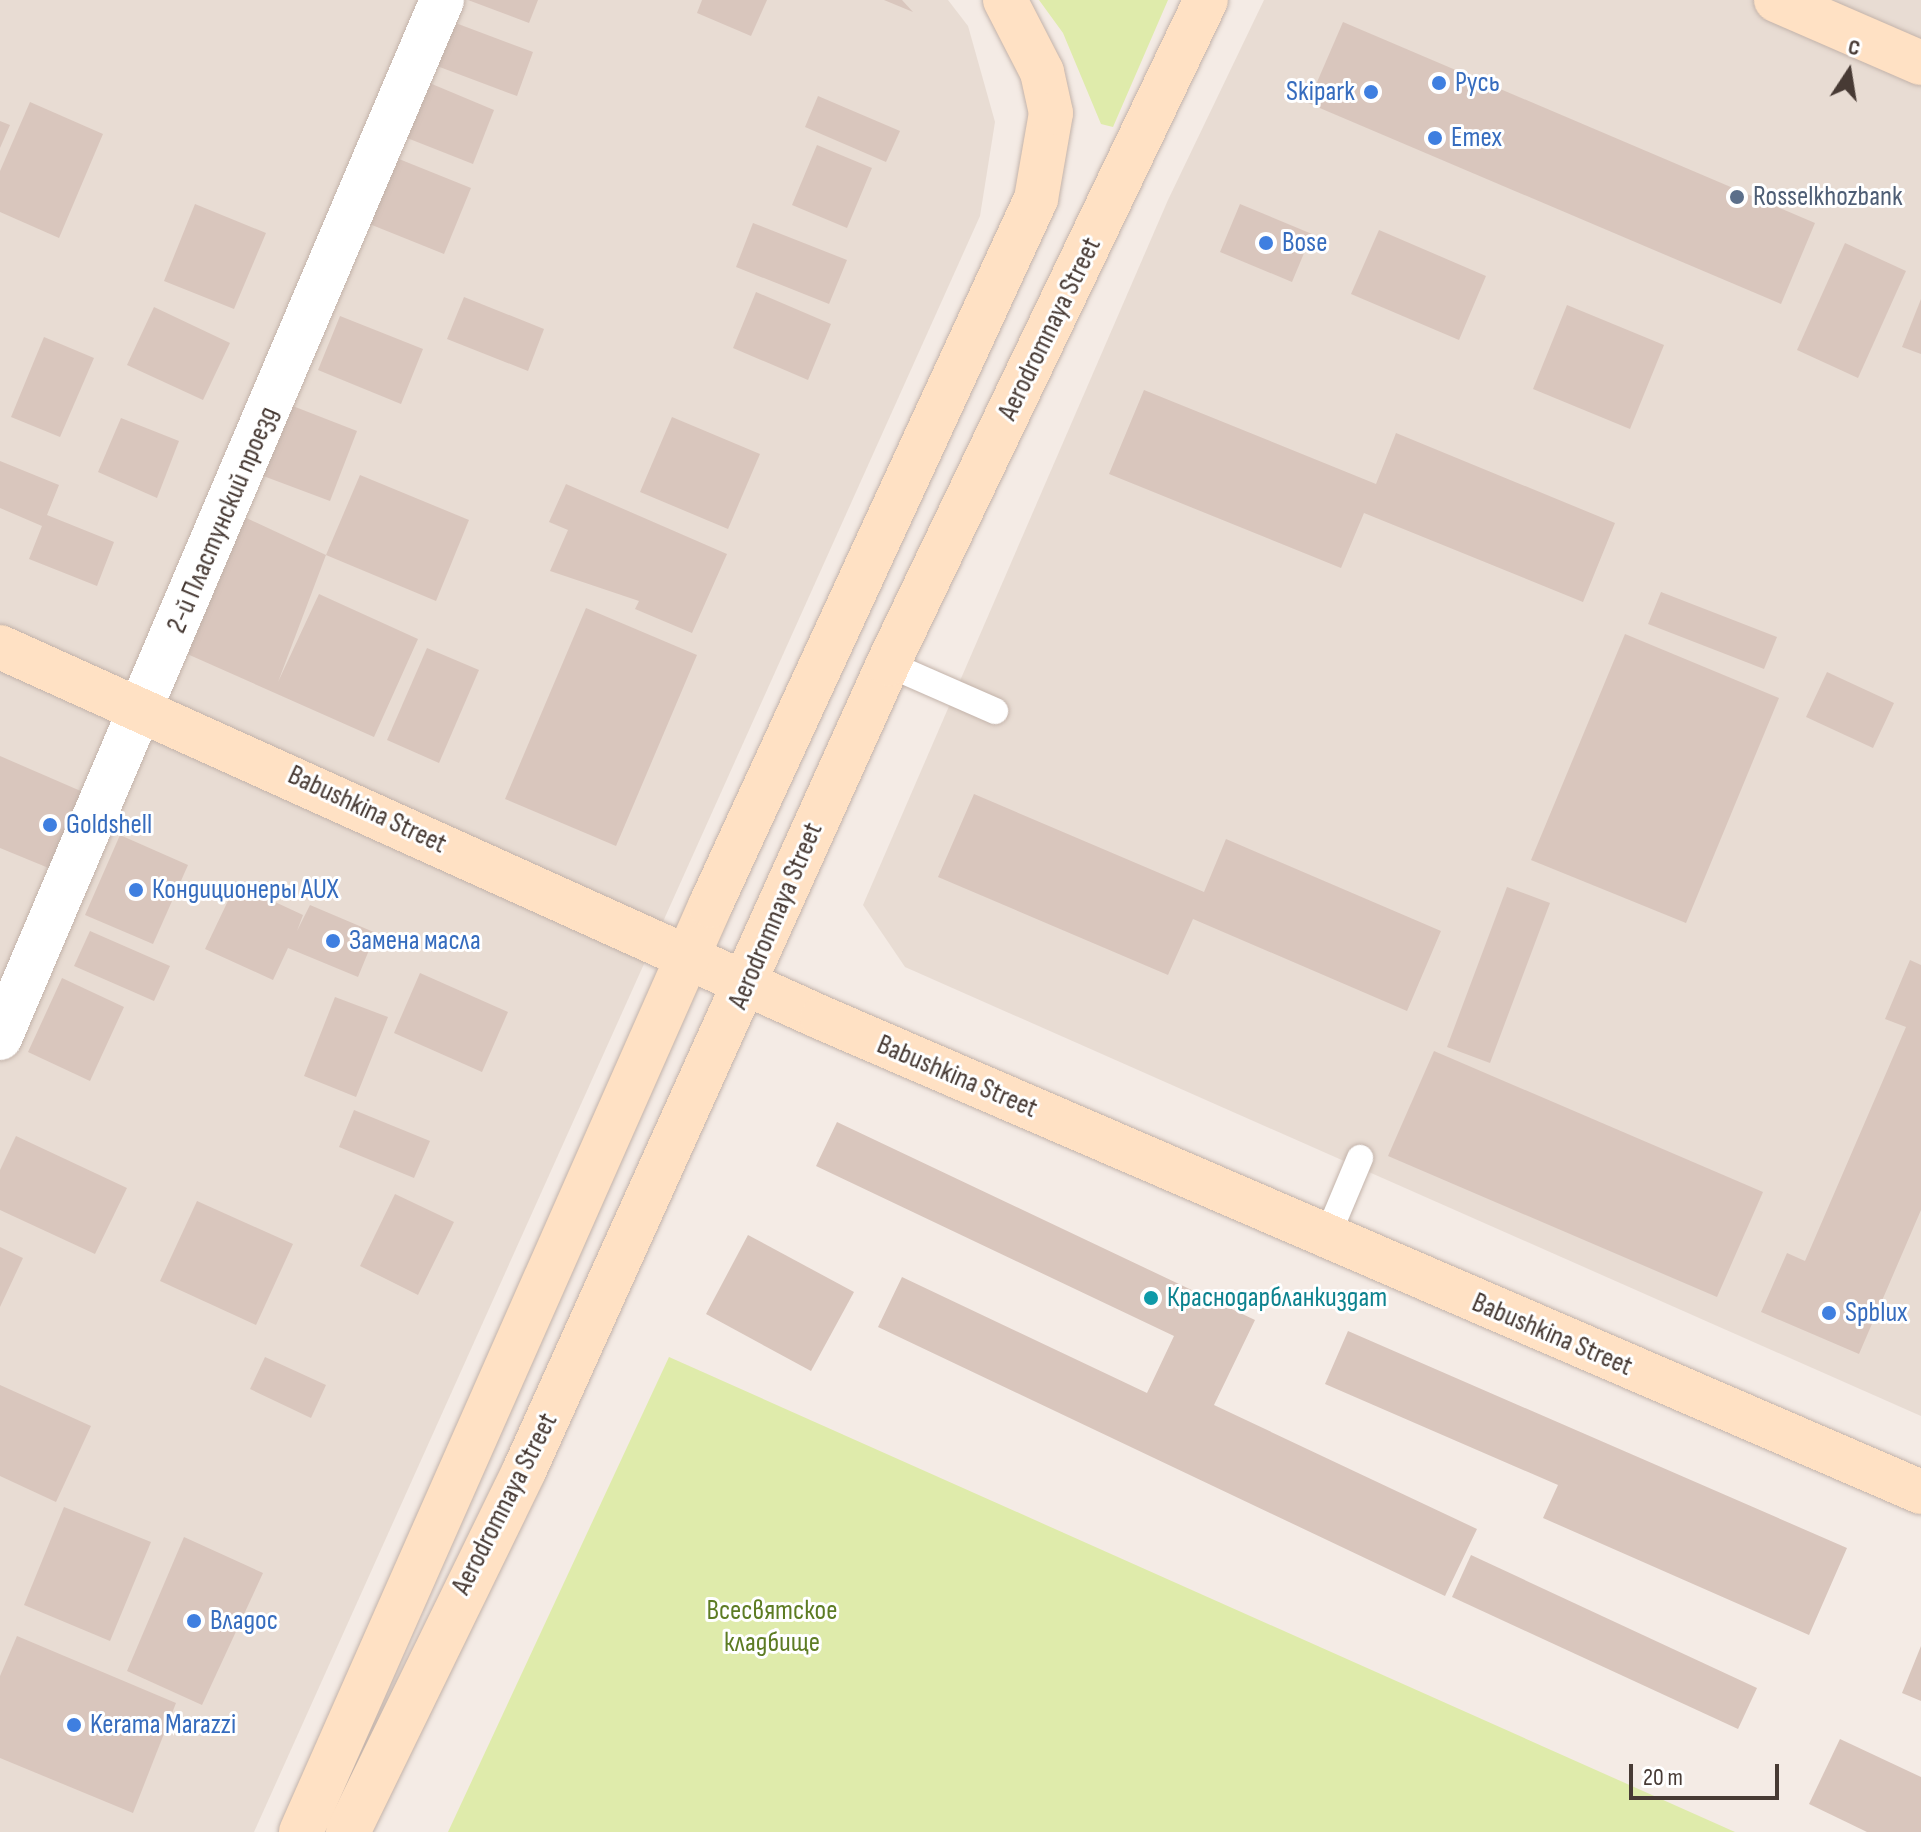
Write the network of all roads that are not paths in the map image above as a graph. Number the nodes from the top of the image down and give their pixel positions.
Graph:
1 (442, 0) edge
2 (1005, 0) edge
3 (1206, 0) edge
4 (1776, 0) edge
5 (1921, 63) edge
6 (0, 647) edge
7 (888, 664) junction
8 (144, 707) junction
9 (995, 711) dead end
10 (690, 958) junction
11 (746, 984) junction
12 (0, 1038) edge
13 (1360, 1158) dead end
14 (1326, 1239) junction
15 (1921, 1492) edge
16 (301, 1832) edge
17 (348, 1832) edge

1 - 8 street, 2-й Пластунский проезд
2 - 10 street, Aerodromnaya Street
3 - 7 street, Aerodromnaya Street
4 - 5 street
6 - 8 street, Babushkina Street
7 - 9 lane
7 - 11 street, Aerodromnaya Street
8 - 10 street, Babushkina Street
8 - 12 street, 2-й Пластунский проезд
10 - 11 street, Babushkina Street
10 - 16 street, Aerodromnaya Street
11 - 14 street, Babushkina Street
11 - 17 street, Aerodromnaya Street
13 - 14 lane
14 - 15 street, Babushkina Street

